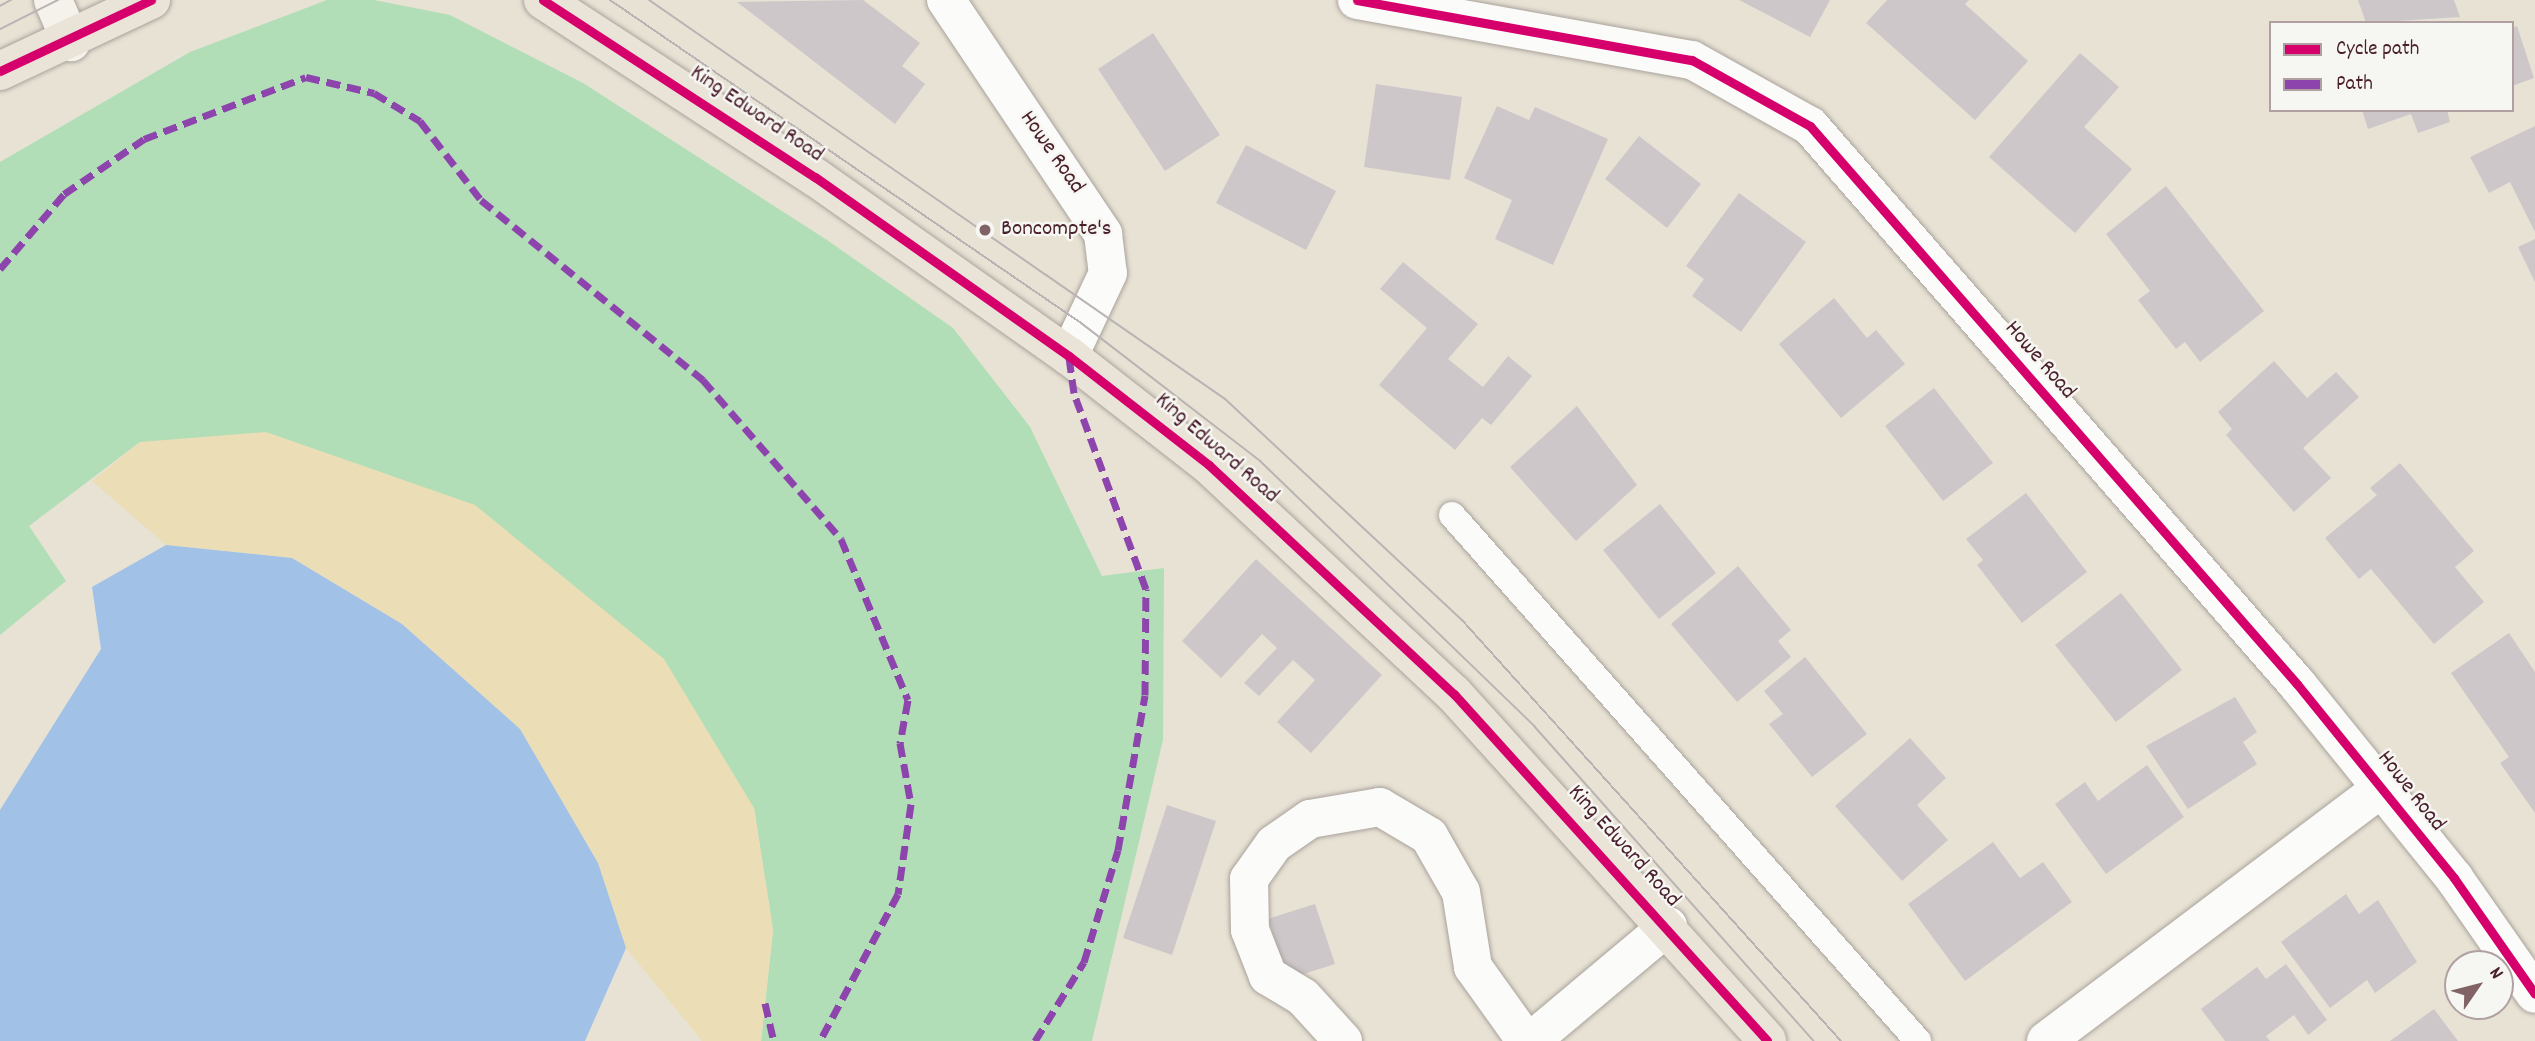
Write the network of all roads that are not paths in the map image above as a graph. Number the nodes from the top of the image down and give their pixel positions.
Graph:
1 (54, 0) edge
2 (151, 0) edge
3 (543, 0) edge
4 (946, 0) edge
5 (1357, 0) edge
6 (71, 42) junction
7 (0, 71) edge
8 (1069, 356) junction
9 (1452, 515) dead end
10 (2383, 787) junction
11 (1668, 926) junction
12 (2535, 994) edge
13 (1343, 1041) edge
14 (1528, 1041) edge
15 (1767, 1041) edge
16 (1918, 1041) edge
17 (2046, 1041) edge

1 - 6 main road
2 - 6 main road
3 - 8 main road, King Edward Road
4 - 8 street, Howe Road
5 - 10 street, Howe Road
6 - 7 main road
8 - 11 main road, King Edward Road
9 - 16 lane
10 - 12 street, Howe Road
10 - 17 street, Howe Road
11 - 14 street
11 - 15 main road, King Edward Road
13 - 14 street

